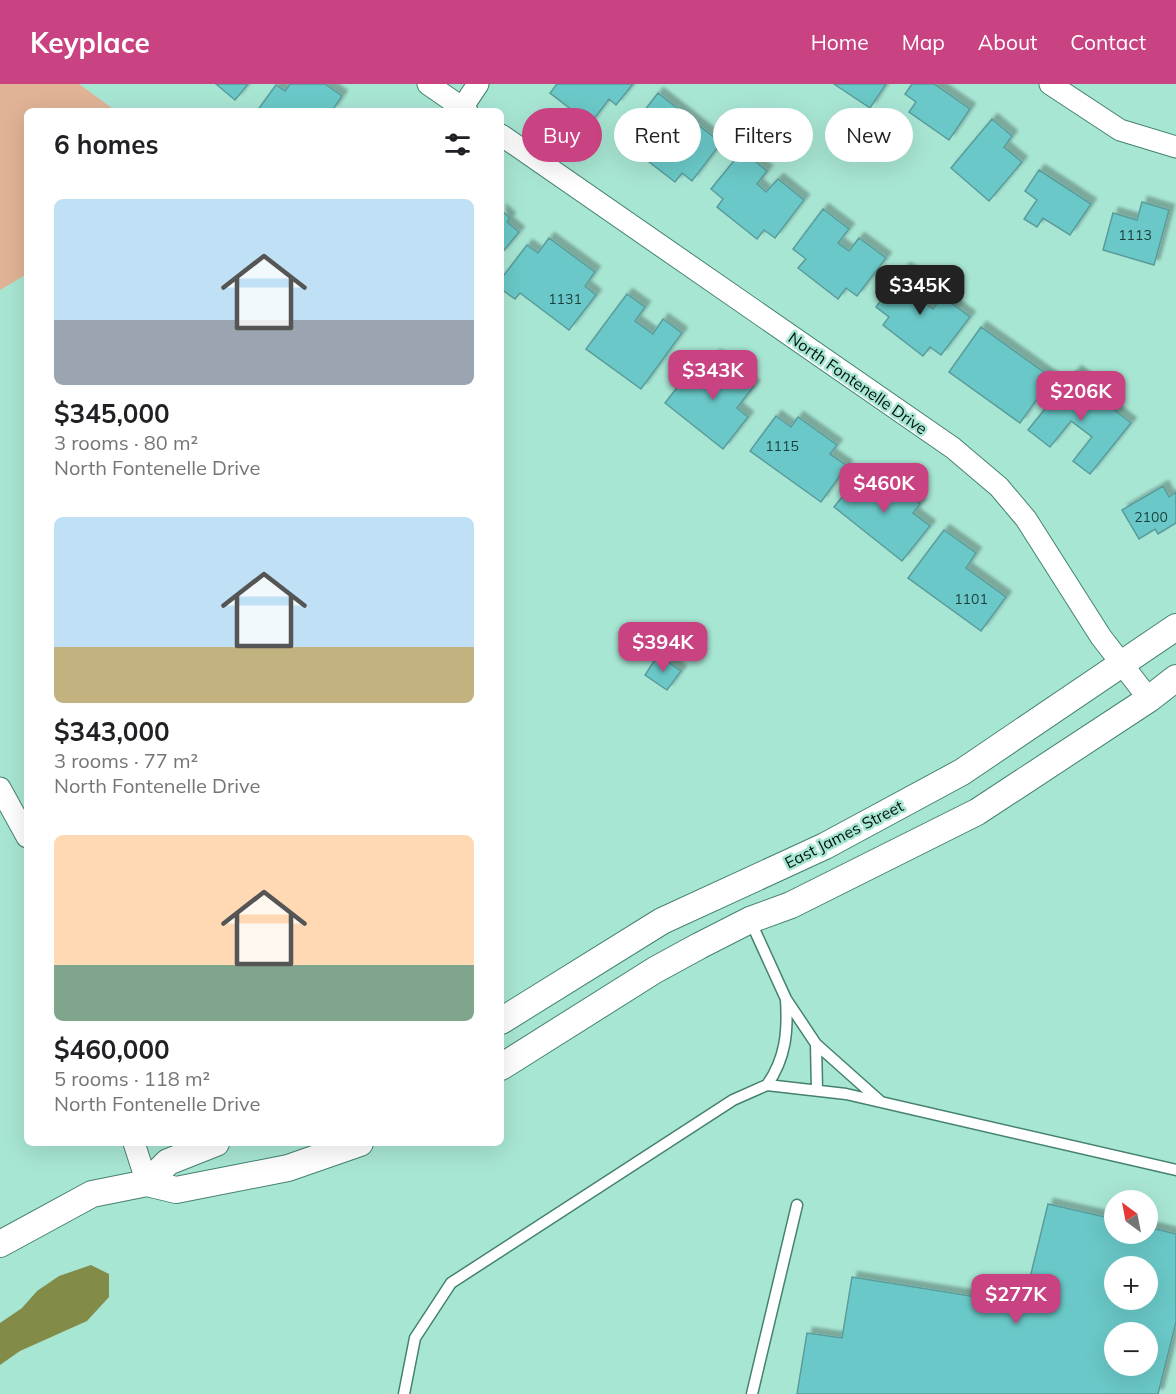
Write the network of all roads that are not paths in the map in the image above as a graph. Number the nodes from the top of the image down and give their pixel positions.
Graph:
1 (428, 84) edge
2 (478, 84) edge
3 (1050, 84) edge
4 (463, 108) edge
5 (465, 108) edge
6 (504, 137) edge
7 (1176, 147) edge
8 (1176, 627) edge
9 (1122, 664) junction
10 (1176, 678) edge
11 (1149, 699) junction
12 (0, 788) edge
13 (24, 832) edge
14 (750, 920) junction
15 (786, 999) junction
16 (504, 1019) edge
17 (816, 1044) junction
18 (504, 1065) edge
19 (767, 1085) junction
20 (817, 1090) junction
21 (880, 1102) junction
22 (135, 1146) edge
23 (208, 1146) edge
24 (351, 1146) edge
25 (1176, 1170) edge
26 (147, 1183) junction
27 (797, 1205) dead end
28 (0, 1244) edge
29 (404, 1394) edge
30 (752, 1394) edge

1 - 4 street
2 - 5 street
3 - 7 street
6 - 9 street, North Fontenelle Drive
8 - 9 street, East James Street
9 - 11 street, North Fontenelle Drive
9 - 16 street, East James Street
10 - 11 street
11 - 14 street
12 - 13 street
14 - 15 lane
14 - 18 street
15 - 17 lane
15 - 19 lane
17 - 20 lane
17 - 21 lane
19 - 20 lane
19 - 29 lane
20 - 21 lane
21 - 25 lane
22 - 26 street
23 - 26 street
24 - 26 street
26 - 28 street
27 - 30 lane

